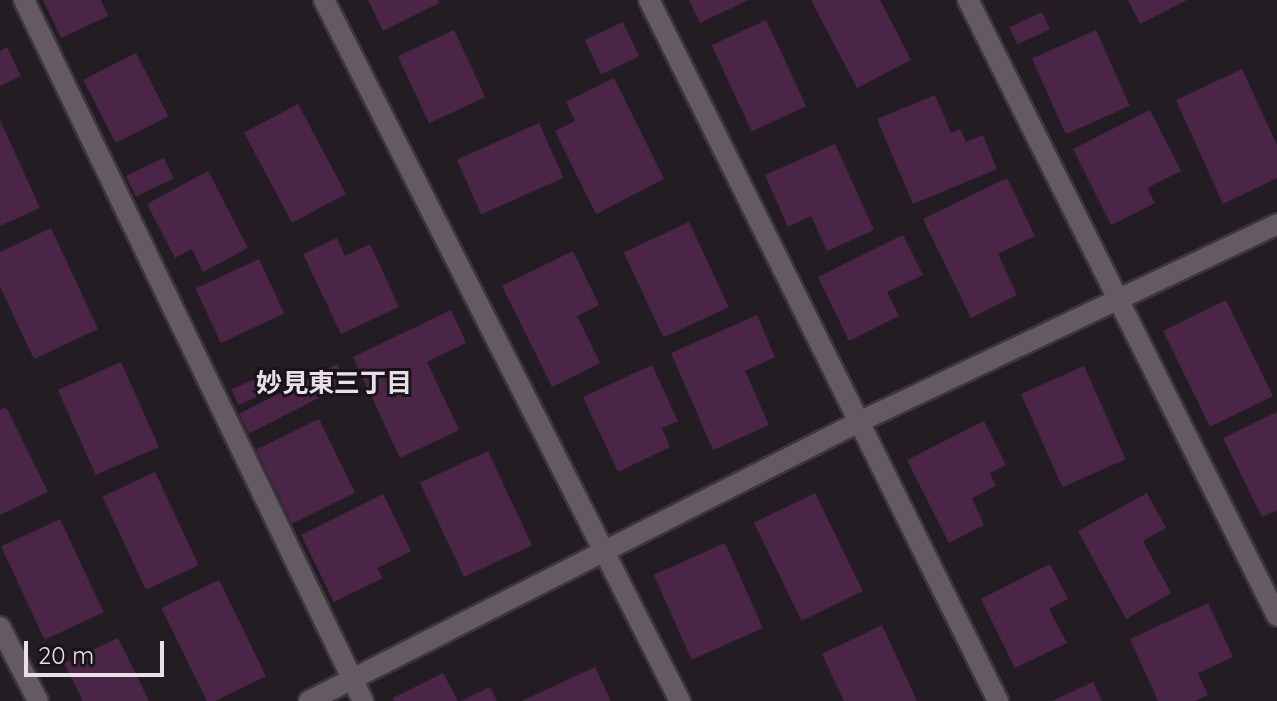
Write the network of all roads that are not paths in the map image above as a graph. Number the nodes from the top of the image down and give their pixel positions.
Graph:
1 (24, 0) edge
2 (324, 0) edge
3 (649, 0) edge
4 (968, 0) edge
5 (1277, 224) edge
6 (1116, 303) junction
7 (863, 420) junction
8 (605, 553) junction
9 (1277, 616) edge
10 (0, 627) edge
11 (352, 680) junction
12 (38, 701) edge
13 (309, 701) edge
14 (363, 701) edge
15 (680, 701) edge
16 (998, 701) edge

1 - 11 street
2 - 8 street
3 - 7 street
4 - 6 street
5 - 6 street
6 - 7 street
6 - 9 street
7 - 8 street
7 - 16 street
8 - 11 street
8 - 15 street
10 - 12 street
11 - 13 street
11 - 14 street

